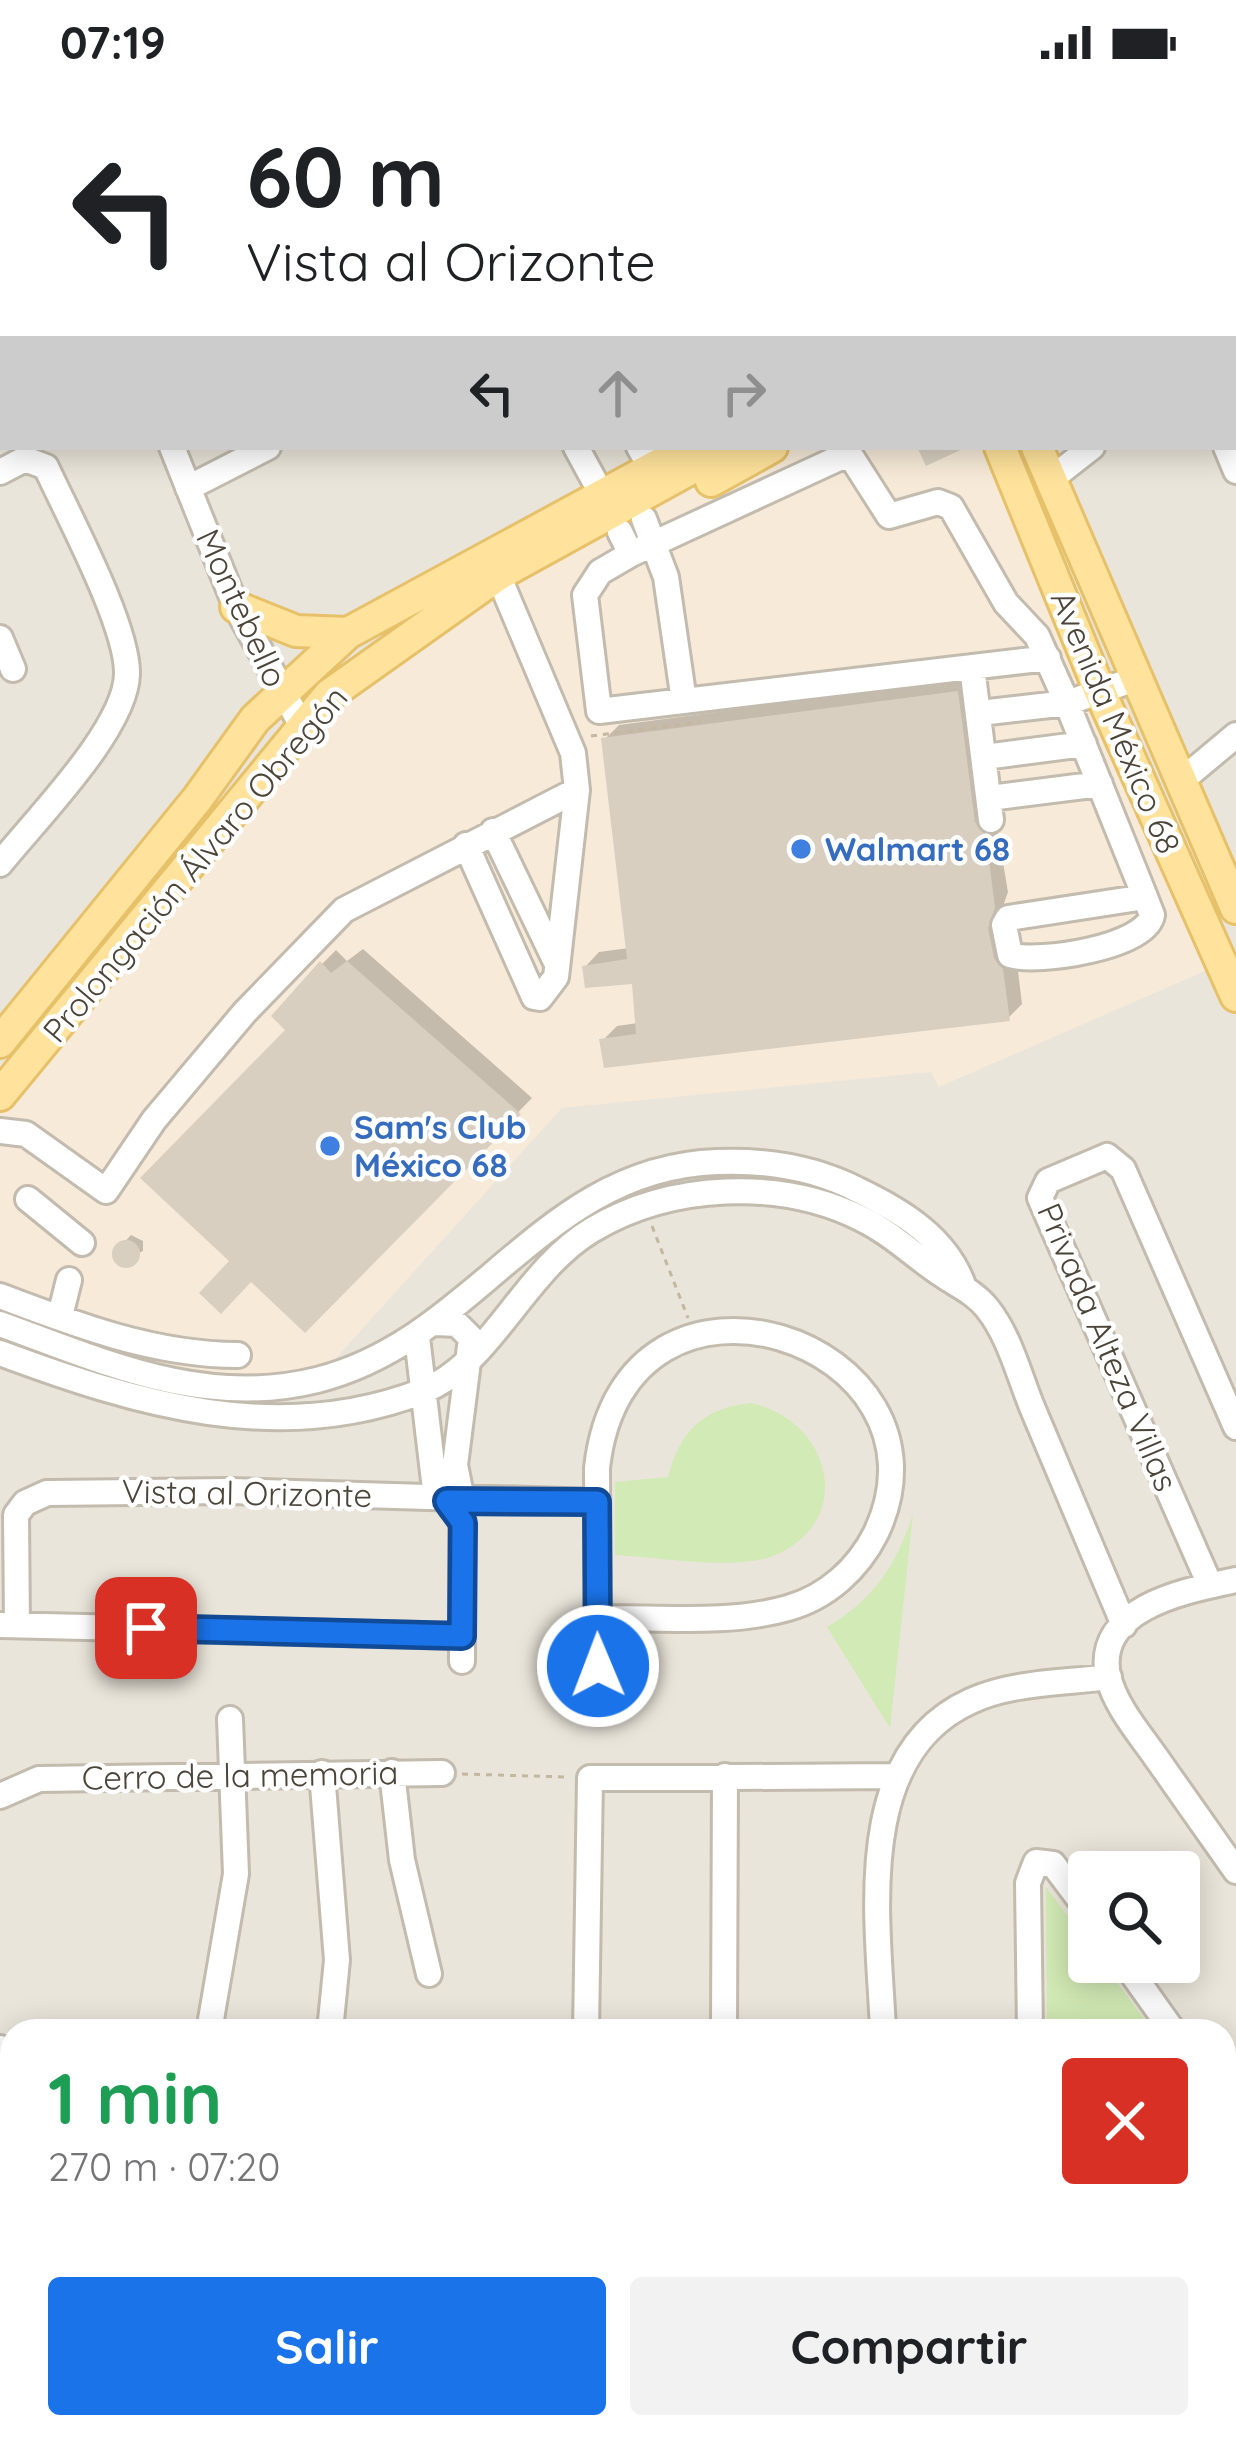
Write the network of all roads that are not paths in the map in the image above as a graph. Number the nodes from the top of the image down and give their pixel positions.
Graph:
1 (173, 450) edge
2 (578, 450) edge
3 (683, 450) edge
4 (714, 450) edge
5 (768, 450) edge
6 (1001, 450) edge
7 (1038, 450) edge
8 (1088, 450) edge
9 (235, 455) edge
10 (649, 462) edge
11 (0, 472) edge
12 (1052, 479) junction
13 (594, 480) junction
14 (188, 488) junction
15 (638, 537) junction
16 (430, 584) junction
17 (503, 585) junction
18 (236, 607) junction
19 (348, 633) junction
20 (0, 638) edge
21 (1048, 658) junction
22 (972, 667) junction
23 (14, 669) dead end
24 (1136, 679) junction
25 (280, 694) junction
26 (1101, 694) junction
27 (684, 701) junction
28 (1067, 703) junction
29 (599, 711) junction
30 (980, 713) junction
31 (302, 726) junction
32 (1236, 736) edge
33 (1084, 744) junction
34 (573, 753) junction
35 (985, 757) junction
36 (1181, 782) junction
37 (1100, 784) junction
38 (578, 790) junction
39 (494, 832) junction
40 (466, 844) junction
41 (0, 864) edge
42 (1145, 897) junction
43 (1236, 908) edge
44 (557, 964) junction
45 (1236, 996) edge
46 (0, 1042) edge
47 (0, 1095) edge
48 (0, 1131) edge
49 (28, 1199) dead end
50 (82, 1244) dead end
51 (68, 1280) dead end
52 (963, 1285) junction
53 (0, 1296) edge
54 (60, 1316) junction
55 (0, 1324) edge
56 (426, 1330) junction
57 (0, 1353) edge
58 (238, 1355) dead end
59 (471, 1360) junction
60 (426, 1390) junction
61 (1236, 1427) edge
62 (597, 1502) junction
63 (458, 1508) junction
64 (1236, 1580) edge
65 (1210, 1586) junction
66 (597, 1618) junction
67 (1124, 1624) junction
68 (9, 1625) edge
69 (598, 1666) dead end
70 (1108, 1677) junction
71 (230, 1720) dead end
72 (392, 1772) junction
73 (232, 1773) junction
74 (322, 1773) junction
75 (442, 1773) road end
76 (725, 1776) junction
77 (898, 1776) junction
78 (0, 1796) edge
79 (1236, 1871) edge
80 (1068, 1884) edge
81 (429, 1974) dead end
82 (1139, 1983) edge
83 (211, 2019) edge
84 (331, 2019) edge
85 (586, 2019) edge
86 (724, 2019) edge
87 (883, 2019) edge
88 (1030, 2019) edge
89 (1164, 2019) edge

1 - 14 street, Montebello
2 - 13 street
3 - 10 main road, Prolongación Álvaro Obregón
4 - 10 main road, Prolongación Álvaro Obregón
5 - 15 main road, Prolongación Álvaro Obregón
6 - 26 main road, Avenida México 68
7 - 12 main road, Avenida México 68
8 - 12 street
9 - 14 street
10 - 13 main road, Prolongación Álvaro Obregón
10 - 16 main road, Prolongación Álvaro Obregón
10 - 17 main road, Prolongación Álvaro Obregón
11 - 41 street
12 - 24 main road, Avenida México 68
13 - 16 main road, Prolongación Álvaro Obregón
14 - 18 street, Montebello
15 - 17 main road, Prolongación Álvaro Obregón
15 - 21 street
15 - 27 street
15 - 29 street
16 - 19 main road, Prolongación Álvaro Obregón
17 - 31 main road, Prolongación Álvaro Obregón
17 - 34 street
18 - 19 main road
18 - 25 street, Montebello
19 - 25 main road, Prolongación Álvaro Obregón
20 - 23 street
21 - 22 street
21 - 28 street
22 - 27 street
22 - 30 street
24 - 26 street
24 - 36 main road, Avenida México 68
25 - 31 street, Montebello
25 - 46 main road, Prolongación Álvaro Obregón
26 - 28 street
26 - 45 main road, Avenida México 68
27 - 29 street
28 - 30 street
28 - 33 street
29 - 34 street
30 - 35 street
31 - 47 main road, Prolongación Álvaro Obregón
32 - 36 street
33 - 35 street
33 - 37 street
34 - 38 street
35 - 37 street
36 - 43 main road, Avenida México 68
37 - 42 street
38 - 39 street
38 - 44 street
39 - 40 street
39 - 44 street
40 - 44 street
40 - 48 street
42 - 42 street
49 - 50 street
51 - 54 street
52 - 56 street
52 - 59 street
52 - 67 street
53 - 54 street
54 - 58 street
55 - 56 street
56 - 59 street
56 - 60 street
57 - 60 street
59 - 60 street
59 - 63 street
60 - 63 street
61 - 65 street, Privada Alteza Villas
62 - 63 street, Vista al Orizonte
62 - 66 street
62 - 66 street
63 - 68 street, Vista al Orizonte
63 - 68 street
64 - 65 street
65 - 67 street
66 - 69 street
67 - 70 street
70 - 77 street
70 - 79 street
71 - 73 street
72 - 74 street, Cerro de la memoria
72 - 75 street, Cerro de la memoria
72 - 81 street
73 - 74 street, Cerro de la memoria
73 - 78 street, Cerro de la memoria
73 - 83 street
74 - 84 street
76 - 77 street
76 - 85 street
76 - 86 street
77 - 87 street
80 - 88 street
82 - 89 street

